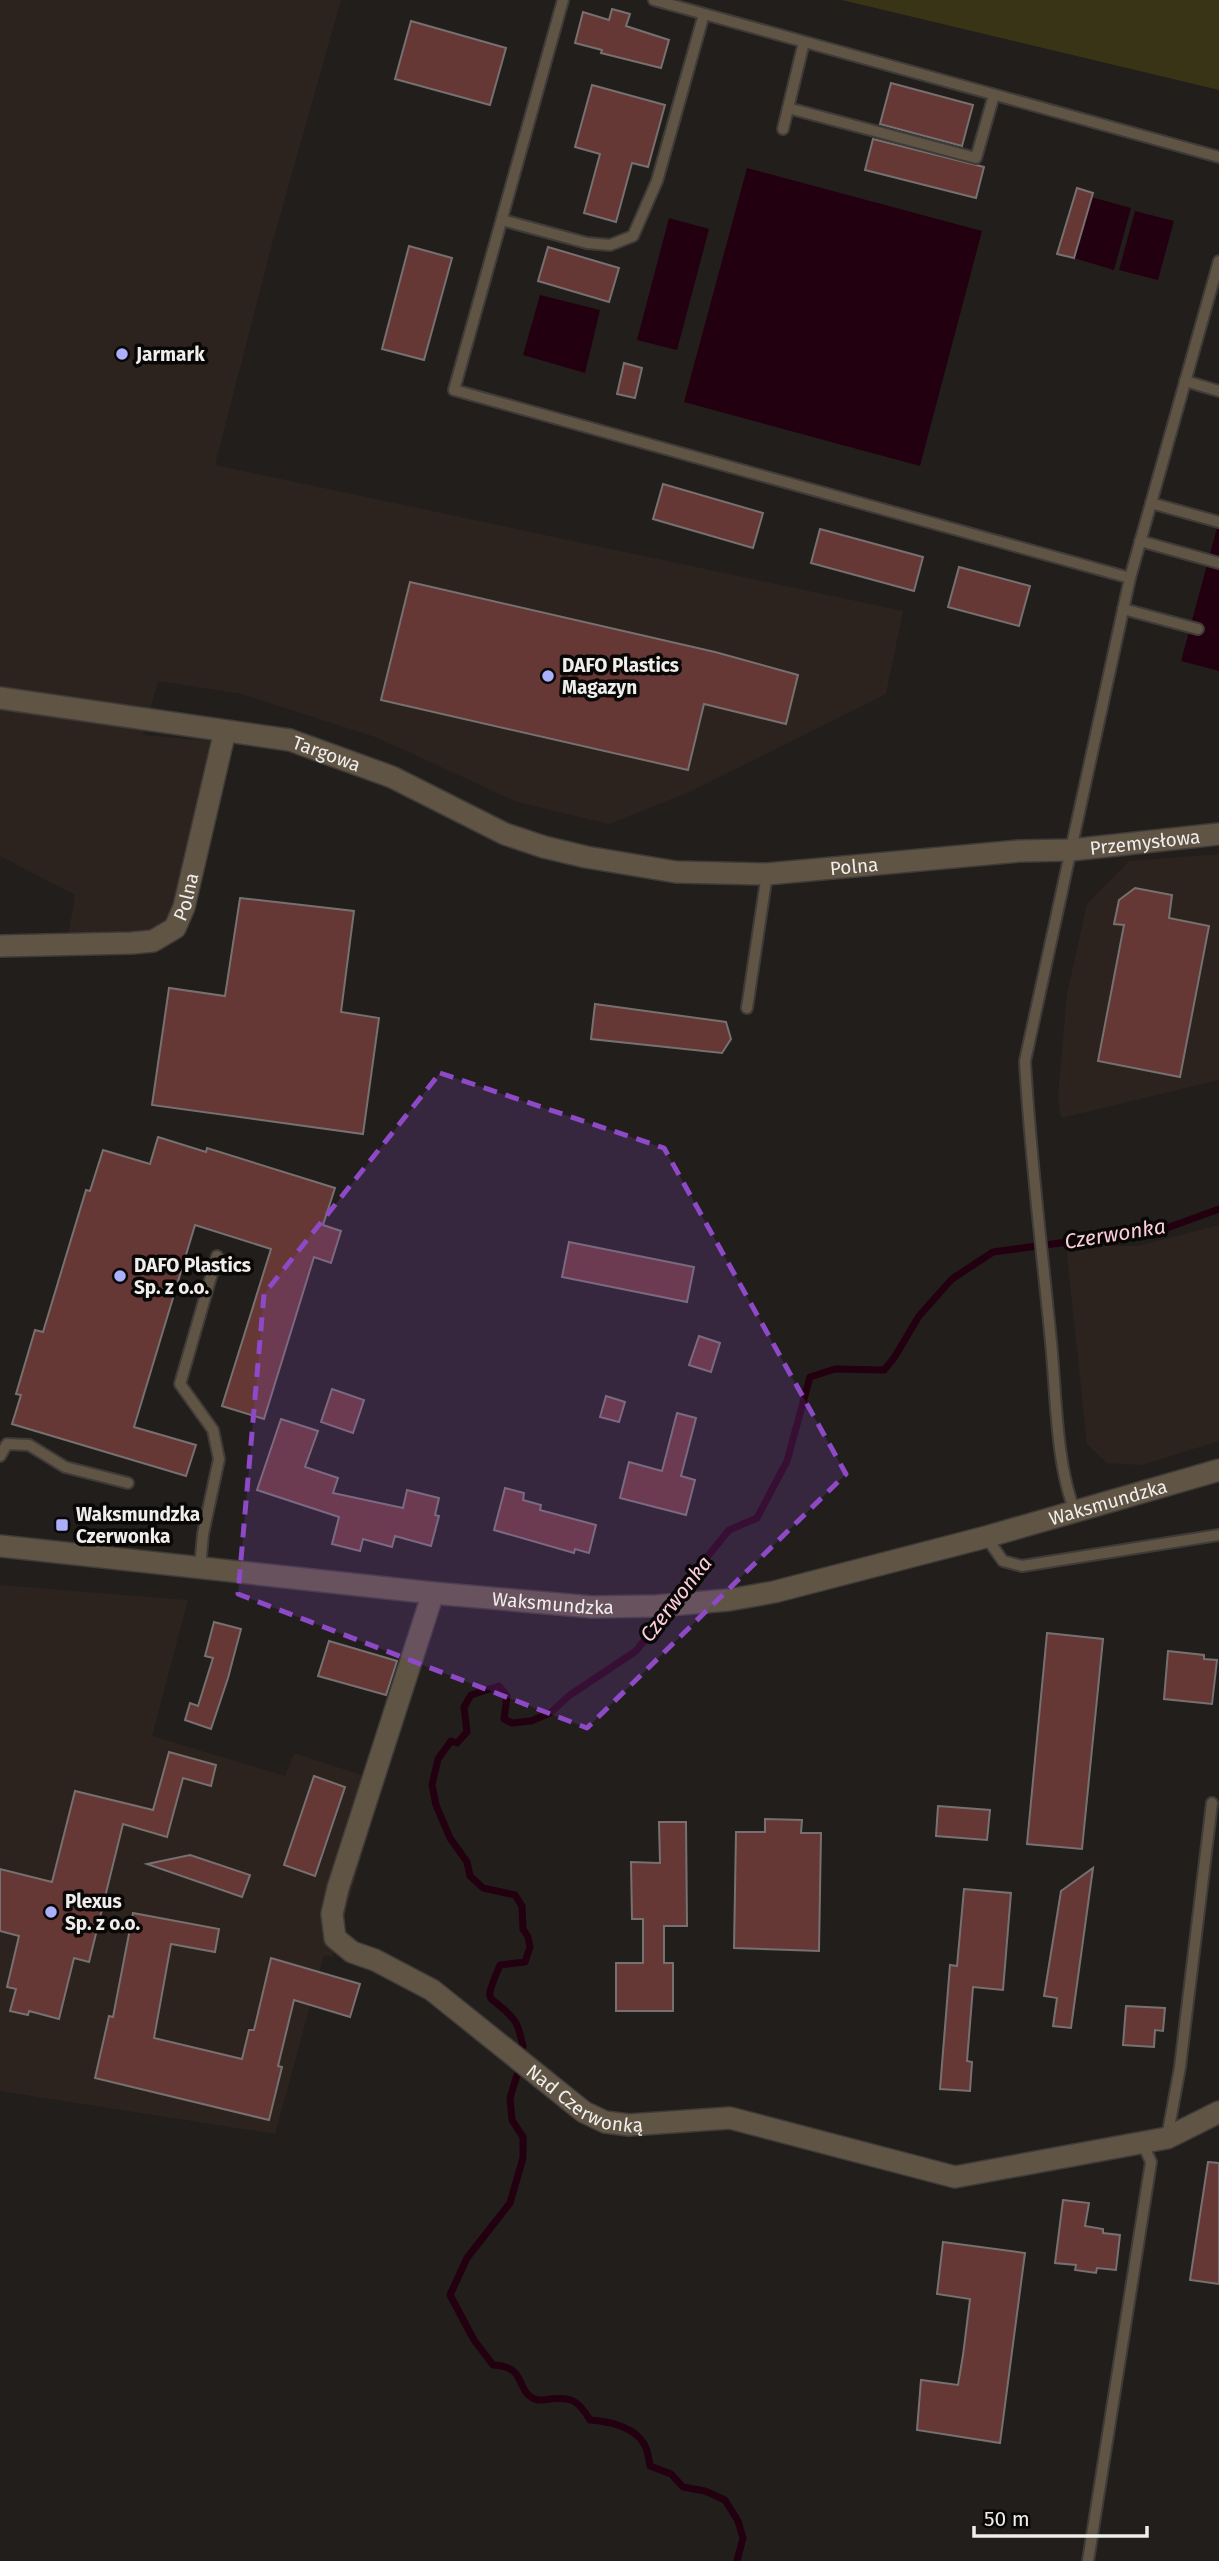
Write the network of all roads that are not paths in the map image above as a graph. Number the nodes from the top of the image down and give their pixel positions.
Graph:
1 (563, 0) edge
2 (654, 0) edge
3 (704, 14) junction
4 (804, 42) junction
5 (994, 95) junction
6 (788, 108) junction
7 (783, 128) dead end
8 (1219, 157) edge
9 (502, 220) junction
10 (1219, 261) edge
11 (1185, 381) junction
12 (1219, 391) edge
13 (1151, 503) junction
14 (1219, 522) edge
15 (1140, 541) junction
16 (1219, 563) edge
17 (1130, 578) junction
18 (1123, 609) junction
19 (1198, 629) dead end
20 (0, 698) edge
21 (225, 732) junction
22 (1219, 834) edge
23 (1071, 850) junction
24 (636, 867) joint
25 (767, 874) junction
26 (0, 946) edge
27 (747, 1008) dead end
28 (217, 1255) dead end
29 (0, 1456) edge
30 (1219, 1470) edge
31 (128, 1483) dead end
32 (1075, 1511) junction
33 (1219, 1535) edge
34 (986, 1537) junction
35 (0, 1546) edge
36 (200, 1567) junction
37 (433, 1593) junction
38 (1212, 1804) dead end
39 (1219, 2112) edge
40 (1167, 2138) junction
41 (1142, 2141) junction
42 (1088, 2561) edge

1 - 9 lane
2 - 3 lane
3 - 4 lane
3 - 9 lane
4 - 5 lane
4 - 6 lane
5 - 6 lane
5 - 8 lane
6 - 7 lane
9 - 17 lane
10 - 11 lane
11 - 12 lane
11 - 13 lane
13 - 14 lane
13 - 15 lane
15 - 16 lane
15 - 17 lane
17 - 18 lane
18 - 19 lane
18 - 23 lane
20 - 21 street, Targowa
21 - 24 street, Targowa
21 - 26 street, Polna
22 - 23 street, Przemysłowa
23 - 25 street, Polna
23 - 32 lane
24 - 25 street, Polna
25 - 27 lane
28 - 36 lane
29 - 31 lane
30 - 32 street, Waksmundzka
32 - 34 street, Waksmundzka
33 - 34 lane
34 - 37 street, Waksmundzka
35 - 36 street, Waksmundzka
36 - 37 street, Waksmundzka
37 - 41 street, Nad Czerwonką
38 - 40 lane
39 - 40 street, Nad Czerwonką
40 - 41 street, Nad Czerwonką
41 - 42 lane

